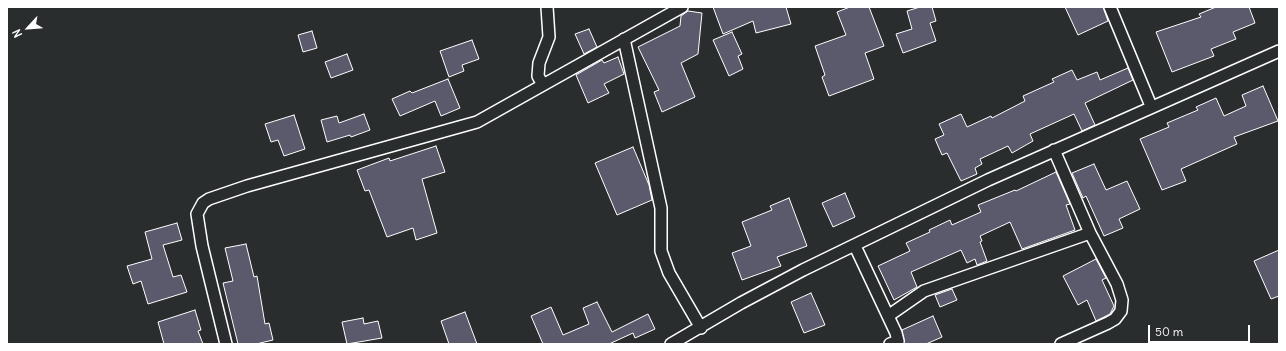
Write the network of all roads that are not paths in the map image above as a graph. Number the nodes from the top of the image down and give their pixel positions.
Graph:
1 (547, 7) edge
2 (682, 7) edge
3 (1110, 7) edge
4 (624, 39) junction
5 (1279, 51) edge
6 (542, 85) junction
7 (1152, 106) junction
8 (1054, 150) junction
9 (1090, 233) junction
10 (855, 246) junction
11 (888, 316) junction
12 (701, 328) junction
13 (226, 344) edge
14 (671, 344) edge
15 (890, 344) edge
16 (1061, 344) edge

1 - 6 street
2 - 4 street
3 - 7 street
4 - 6 street
4 - 12 street
5 - 7 street
6 - 13 street
7 - 8 street
8 - 9 street
8 - 10 street
9 - 11 street
9 - 16 street
10 - 11 street
10 - 12 street
11 - 15 street
12 - 14 street

